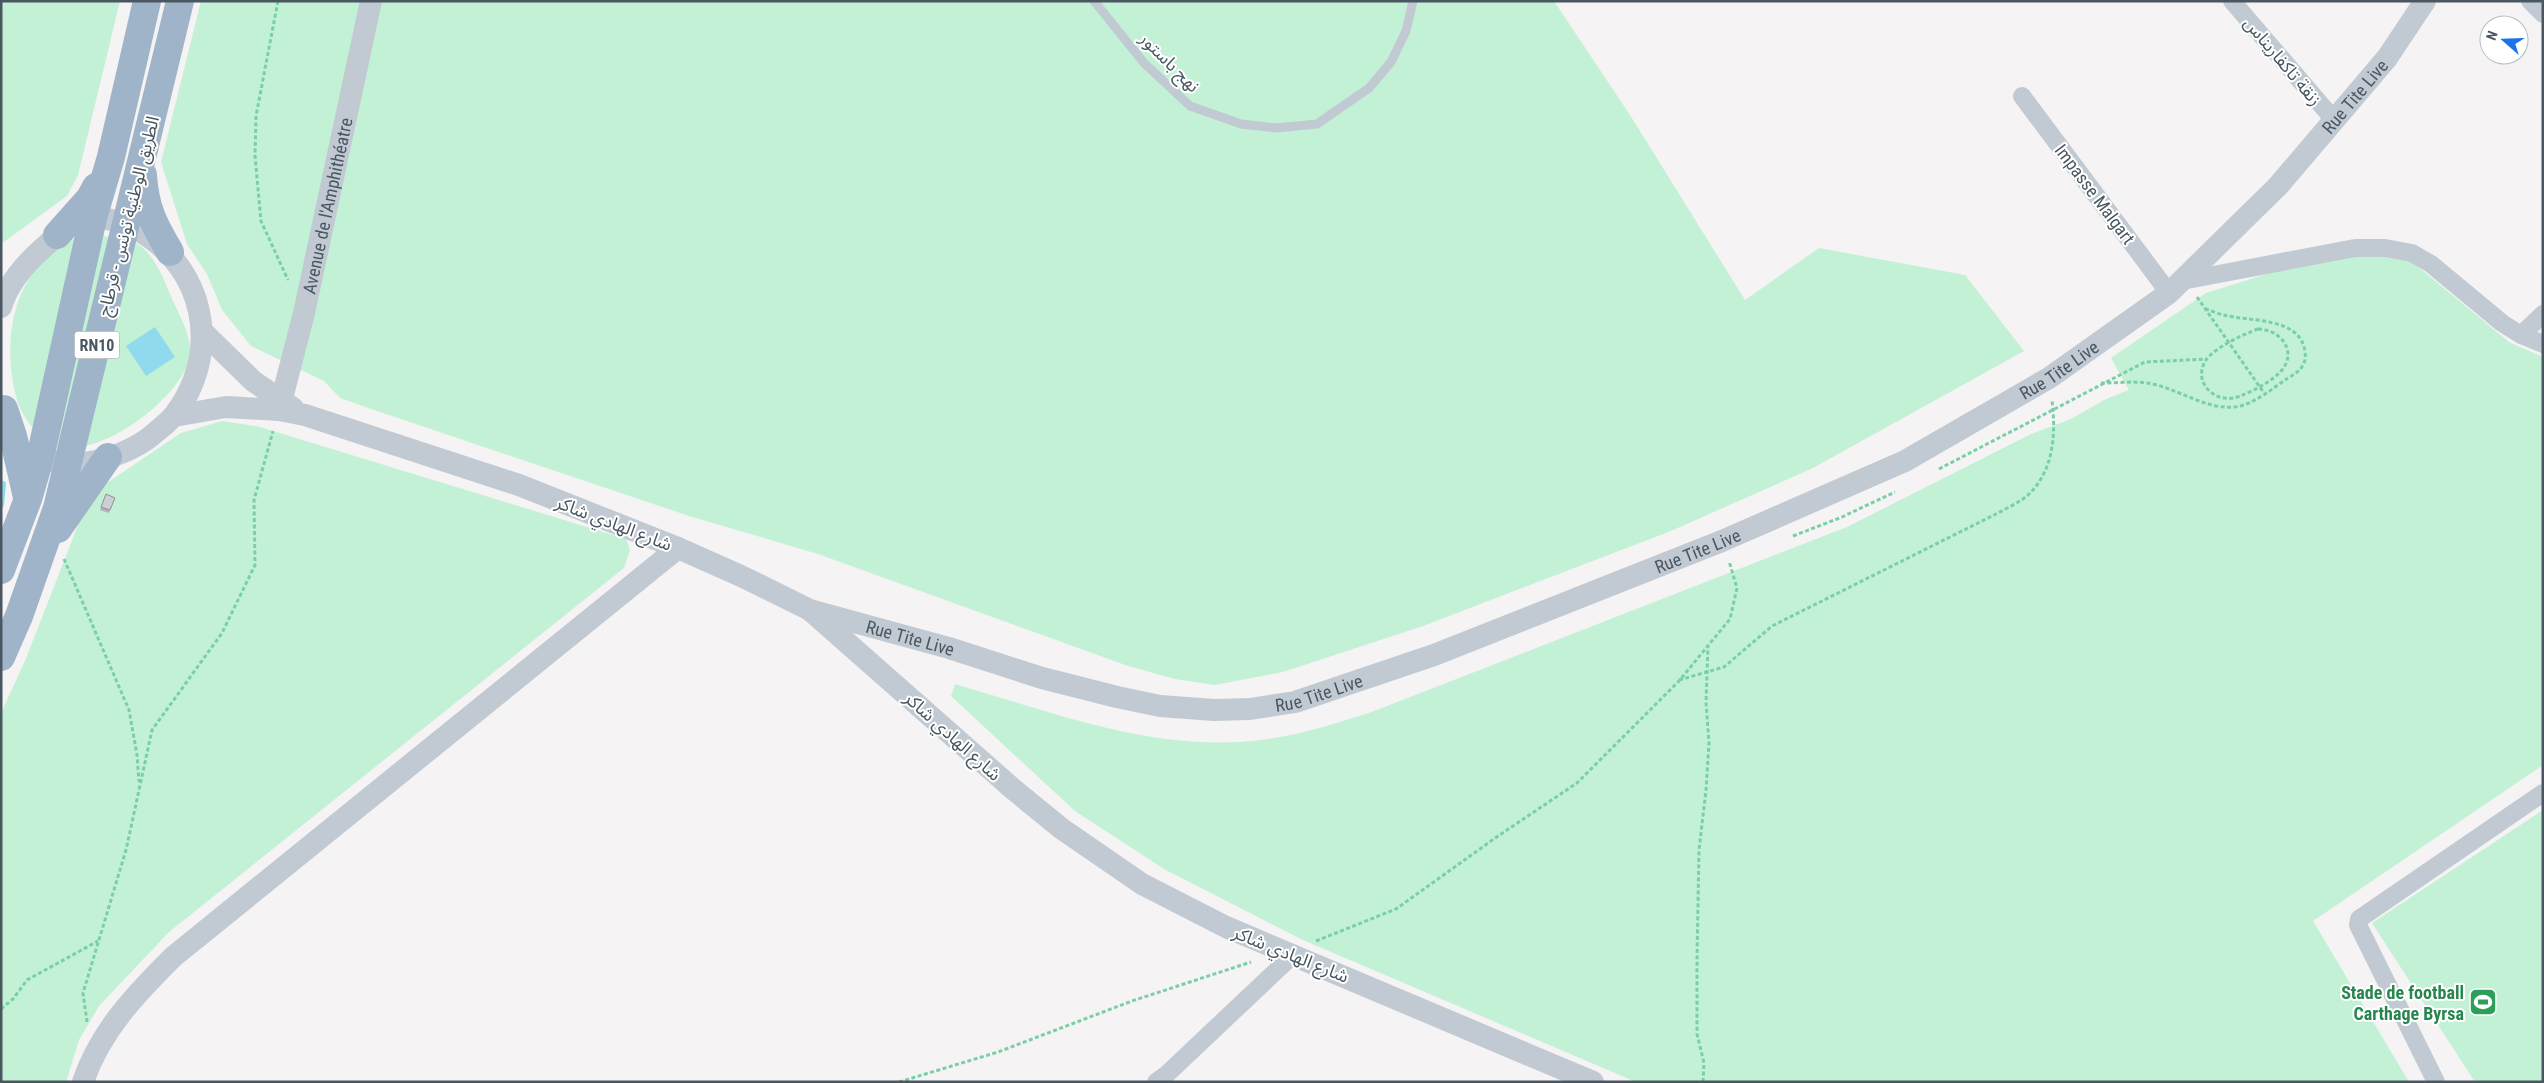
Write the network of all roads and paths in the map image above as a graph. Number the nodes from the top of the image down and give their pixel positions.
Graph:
1 (147, 1) edge
2 (180, 1) edge
3 (278, 1) edge
4 (371, 1) edge
5 (1094, 1) edge
6 (1413, 1) edge
7 (2232, 1) edge
8 (2425, 1) edge
9 (2530, 1) edge
10 (2543, 14) edge
11 (2022, 96) dead end
12 (2335, 121) junction
13 (111, 157) junction
14 (143, 160) junction
15 (93, 218) junction
16 (126, 224) junction
17 (57, 235) junction
18 (170, 252) junction
19 (23, 266) junction
20 (1, 274) edge
21 (2176, 287) junction
22 (1, 307) edge
23 (2206, 309) junction
24 (304, 313) junction
25 (2543, 314) edge
26 (203, 332) junction
27 (2521, 335) junction
28 (2230, 343) junction
29 (2543, 344) edge
30 (2207, 359) junction
31 (2049, 378) junction
32 (2259, 386) junction
33 (2264, 393) junction
34 (3, 404) edge
35 (280, 406) junction
36 (174, 416) junction
37 (108, 457) junction
38 (40, 458) junction
39 (68, 465) junction
40 (28, 499) junction
41 (1722, 541) junction
42 (678, 548) junction
43 (43, 550) junction
44 (1, 570) edge
45 (810, 610) junction
46 (1708, 646) junction
47 (1, 657) edge
48 (1708, 672) junction
49 (1678, 681) junction
50 (140, 787) junction
51 (2543, 793) edge
52 (99, 941) junction
53 (1291, 953) junction
54 (1, 1009) edge
55 (91, 1058) junction
56 (83, 1082) edge
57 (899, 1082) edge
58 (1156, 1082) edge
59 (1593, 1082) edge
60 (1702, 1082) edge
61 (2436, 1082) edge

1 - 13 highway, الطريق الوطنية تونس - قرطاج / RN10
2 - 14 highway, الطريق الوطنية تونس - قرطاج / RN10
3 - 24 path
4 - 24 street, Avenue de l'Amphithéatre
5 - 6 lane, نهج باستور
7 - 12 street, زنقة تاكفاريناس
8 - 12 street, Rue Tite Live
9 - 10 street
11 - 21 street, Impasse Malgart
12 - 21 street, Rue Tite Live
13 - 15 highway, الطريق الوطنية تونس - قرطاج / RN10
13 - 17 highway
14 - 16 highway, الطريق الوطنية تونس - قرطاج / RN10
14 - 18 highway
15 - 16 street
15 - 17 street
15 - 38 highway, الطريق الوطنية تونس - قرطاج / RN10
16 - 18 street
16 - 39 highway, الطريق الوطنية تونس - قرطاج / RN10
17 - 19 street
18 - 26 street
19 - 20 street
19 - 22 street
21 - 23 path
21 - 27 street
21 - 31 street, Rue Tite Live
23 - 28 path
23 - 33 path
24 - 35 street, Avenue de l'Amphithéatre
25 - 27 street
26 - 35 street
26 - 36 street
27 - 29 street
28 - 30 path
28 - 32 path
28 - 32 path
30 - 32 path
30 - 33 path
31 - 41 street, Rue Tite Live
31 - 48 path
32 - 33 path
34 - 38 street
34 - 40 highway
35 - 36 street, شارع الهادي شاكر
35 - 42 street, شارع الهادي شاكر
35 - 50 path
36 - 37 street
37 - 39 street
37 - 43 highway
38 - 39 street
38 - 40 highway, الطريق الوطنية تونس - قرطاج / RN10
39 - 43 highway, الطريق الوطنية تونس - قرطاج / RN10
40 - 44 highway, الطريق الوطنية تونس - قرطاج / RN10
41 - 45 street, Rue Tite Live
41 - 46 path
42 - 45 street, شارع الهادي شاكر
42 - 55 street
43 - 47 highway, الطريق الوطنية تونس - قرطاج / RN10
43 - 50 path
45 - 53 street, شارع الهادي شاكر
46 - 48 path
46 - 49 path
48 - 49 path
48 - 60 path
49 - 53 path
50 - 52 path
51 - 61 street
52 - 54 path
52 - 55 path
53 - 57 path
53 - 58 street
53 - 59 street, شارع الهادي شاكر
55 - 56 street

